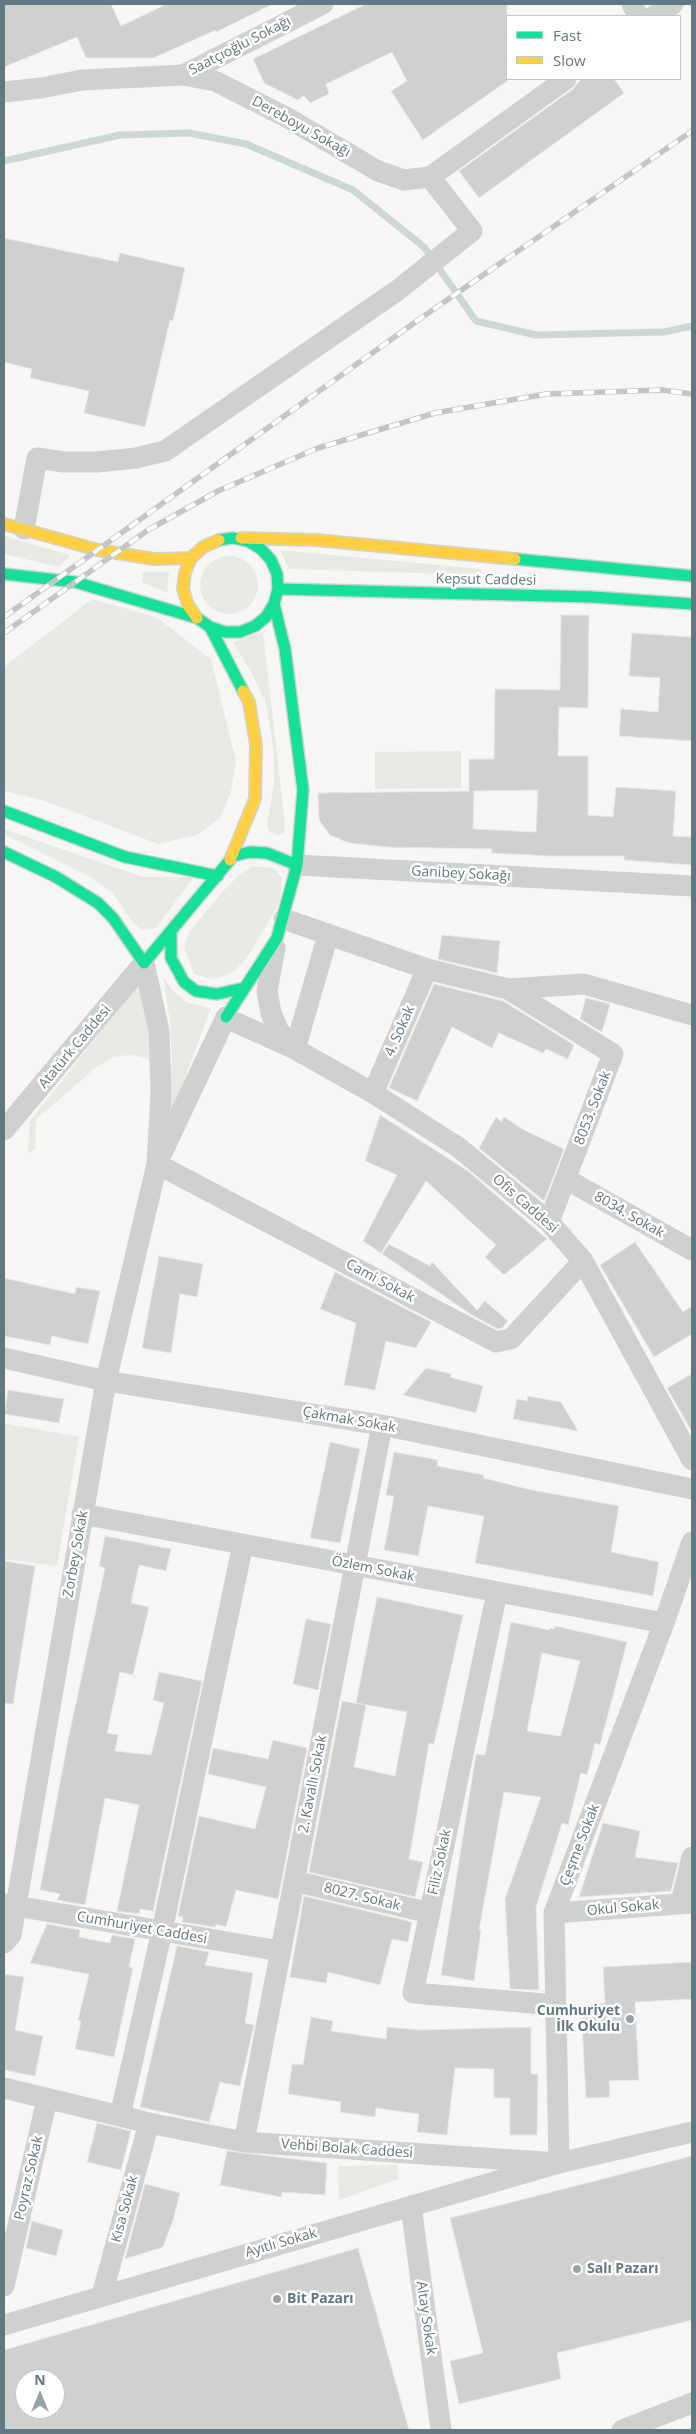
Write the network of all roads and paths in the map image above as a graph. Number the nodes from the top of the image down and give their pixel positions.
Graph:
1 (323, 4) edge
2 (673, 4) edge
3 (656, 15) edge
4 (183, 75) junction
5 (565, 80) edge
6 (4, 92) edge
7 (430, 177) junction
8 (4, 524) edge
9 (24, 529) junction
10 (234, 538) junction
11 (191, 558) junction
12 (4, 574) edge
13 (692, 576) edge
14 (278, 589) junction
15 (274, 604) junction
16 (692, 604) edge
17 (197, 618) junction
18 (210, 628) junction
19 (4, 811) edge
20 (4, 852) edge
21 (233, 856) junction
22 (297, 865) junction
23 (218, 876) junction
24 (692, 886) edge
25 (280, 929) junction
26 (171, 931) junction
27 (328, 935) junction
28 (144, 963) junction
29 (428, 969) junction
30 (244, 988) junction
31 (508, 989) junction
32 (692, 1015) edge
33 (231, 1020) junction
34 (295, 1049) junction
35 (373, 1093) junction
36 (4, 1130) edge
37 (157, 1164) junction
38 (566, 1179) junction
39 (549, 1222) junction
40 (692, 1250) edge
41 (583, 1261) junction
42 (4, 1358) edge
43 (106, 1381) junction
44 (382, 1425) junction
45 (692, 1460) edge
46 (692, 1489) edge
47 (82, 1514) junction
48 (692, 1542) edge
49 (243, 1544) junction
50 (356, 1566) junction
51 (497, 1592) junction
52 (664, 1624) junction
53 (692, 1856) edge
54 (294, 1881) junction
55 (686, 1903) edge
56 (10, 1905) edge
57 (430, 1913) junction
58 (554, 1913) junction
59 (162, 1931) junction
60 (4, 1943) edge
61 (280, 1951) junction
62 (556, 2005) junction
63 (4, 2088) edge
64 (47, 2099) junction
65 (120, 2116) junction
66 (149, 2124) junction
67 (692, 2132) edge
68 (244, 2142) junction
69 (559, 2163) junction
70 (411, 2206) junction
71 (4, 2286) edge
72 (102, 2295) junction
73 (4, 2325) edge
74 (692, 2403) edge
75 (441, 2430) edge
76 (622, 2430) edge

1 - 4 street, Saatçıoğlu Sokağı
2 - 3 street
4 - 6 street, Dereboyu Sokağı
4 - 7 street, Dereboyu Sokağı
5 - 7 street, Dereboyu Sokağı
7 - 9 street
8 - 9 main road
9 - 11 main road
10 - 11 main road
10 - 13 main road, Kepsut Caddesi
10 - 14 main road
11 - 17 main road
12 - 17 main road
14 - 15 main road
14 - 16 main road, Kepsut Caddesi
15 - 18 main road
15 - 22 main road
17 - 18 main road
18 - 21 main road
19 - 23 main road
20 - 28 main road
21 - 22 main road, Ganibey Sokağı
21 - 23 main road
22 - 24 street, Ganibey Sokağı
22 - 25 main road
23 - 26 main road
25 - 27 street
25 - 30 main road
25 - 34 street, Ofis Caddesi
26 - 28 main road
26 - 30 main road
27 - 29 street
27 - 34 street
28 - 36 street, Atatürk Caddesi
28 - 37 street
29 - 31 street
29 - 35 street, 4. Sokak
30 - 33 main road
31 - 32 street
31 - 38 street, 8053. Sokak
33 - 34 street, Ofis Caddesi
33 - 37 street
34 - 35 street, Ofis Caddesi
35 - 39 street, Ofis Caddesi
37 - 41 street, Cami Sokak
37 - 43 street, Zorbey Sokak
38 - 39 street, 8053. Sokak
38 - 40 street, 8034. Sokak
39 - 41 street, Ofis Caddesi
41 - 45 street, Ofis Caddesi
42 - 43 street, Çakmak Sokak
43 - 44 street, Çakmak Sokak
43 - 47 street, Zorbey Sokak
44 - 46 street, Çakmak Sokak
44 - 50 street, 2. Kavallı Sokak
47 - 49 street, Özlem Sokak
47 - 56 street, Zorbey Sokak
48 - 52 street, Çeşme Sokak
49 - 50 street, Özlem Sokak
49 - 59 street
50 - 51 street, Özlem Sokak
50 - 54 street, 2. Kavallı Sokak
51 - 52 street, Özlem Sokak
51 - 57 street, Filiz Sokak
52 - 58 street, Çeşme Sokak
53 - 55 street
54 - 57 street, 8027. Sokak
54 - 61 street, 2. Kavallı Sokak
55 - 58 street, Okul Sokak
56 - 59 street, Cumhuriyet Caddesi
56 - 60 street, Zorbey Sokak
57 - 62 street, Filiz Sokak
58 - 62 street, Çeşme Sokak
59 - 61 street, Cumhuriyet Caddesi
59 - 65 street
61 - 68 street, 2. Kavallı Sokak
62 - 69 street, Çeşme Sokak
63 - 64 street, Vehbi Bolak Caddesi
64 - 65 street, Vehbi Bolak Caddesi
64 - 71 street, Poyraz Sokak
65 - 66 street, Vehbi Bolak Caddesi
66 - 68 street, Vehbi Bolak Caddesi
66 - 72 street, Kısa Sokak
67 - 69 street, Vehbi Bolak Caddesi
68 - 69 street, Vehbi Bolak Caddesi
69 - 70 street, Ayıtlı Sokak
70 - 72 street, Ayıtlı Sokak
70 - 75 street, Altay Sokak
72 - 73 street, Ayıtlı Sokak
74 - 76 street

